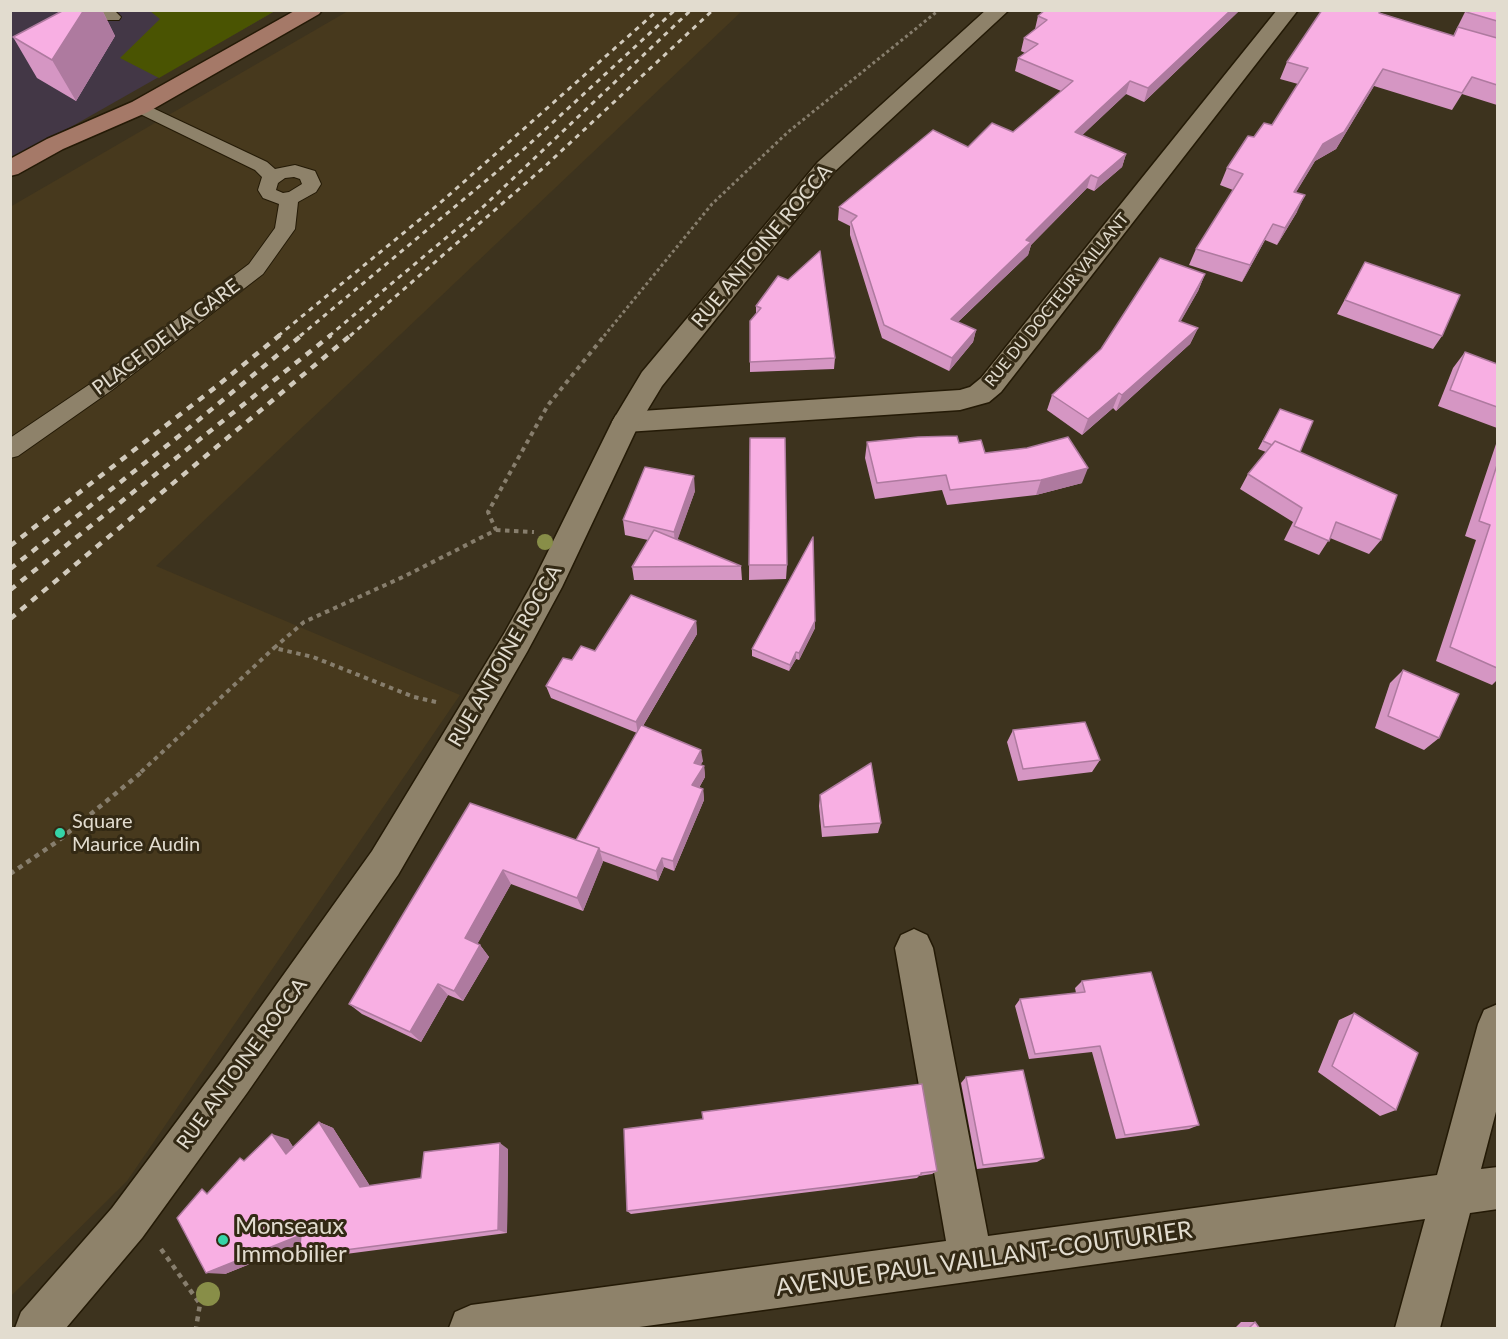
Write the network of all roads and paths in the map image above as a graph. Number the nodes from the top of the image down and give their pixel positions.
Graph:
1 (312, 10) edge
2 (939, 10) edge
3 (999, 10) edge
4 (1288, 10) edge
5 (140, 107) junction
6 (10, 169) edge
7 (273, 177) junction
8 (10, 192) edge
9 (289, 198) junction
10 (626, 422) junction
11 (10, 450) edge
12 (274, 648) junction
13 (475, 710) junction
14 (10, 874) edge
15 (914, 948) dead end
16 (1497, 1024) edge
17 (1497, 1188) edge
18 (1453, 1194) junction
19 (971, 1261) junction
20 (37, 1329) edge
21 (471, 1329) edge
22 (1418, 1329) edge

1 - 5 main road
2 - 12 path
3 - 10 street, RUE ANTOINE ROCCA
4 - 10 street, RUE DU DOCTEUR VAILLANT
5 - 6 main road
5 - 7 lane
5 - 8 main road
7 - 9 lane
7 - 9 lane
9 - 11 lane, PLACE DE LA GARE
10 - 13 street, RUE ANTOINE ROCCA
12 - 13 path
12 - 14 path
13 - 20 street, RUE ANTOINE ROCCA
15 - 19 street
16 - 18 street
17 - 18 street, AVENUE PAUL VAILLANT-COUTURIER
18 - 19 street, AVENUE PAUL VAILLANT-COUTURIER
18 - 22 street
19 - 21 street, AVENUE PAUL VAILLANT-COUTURIER

